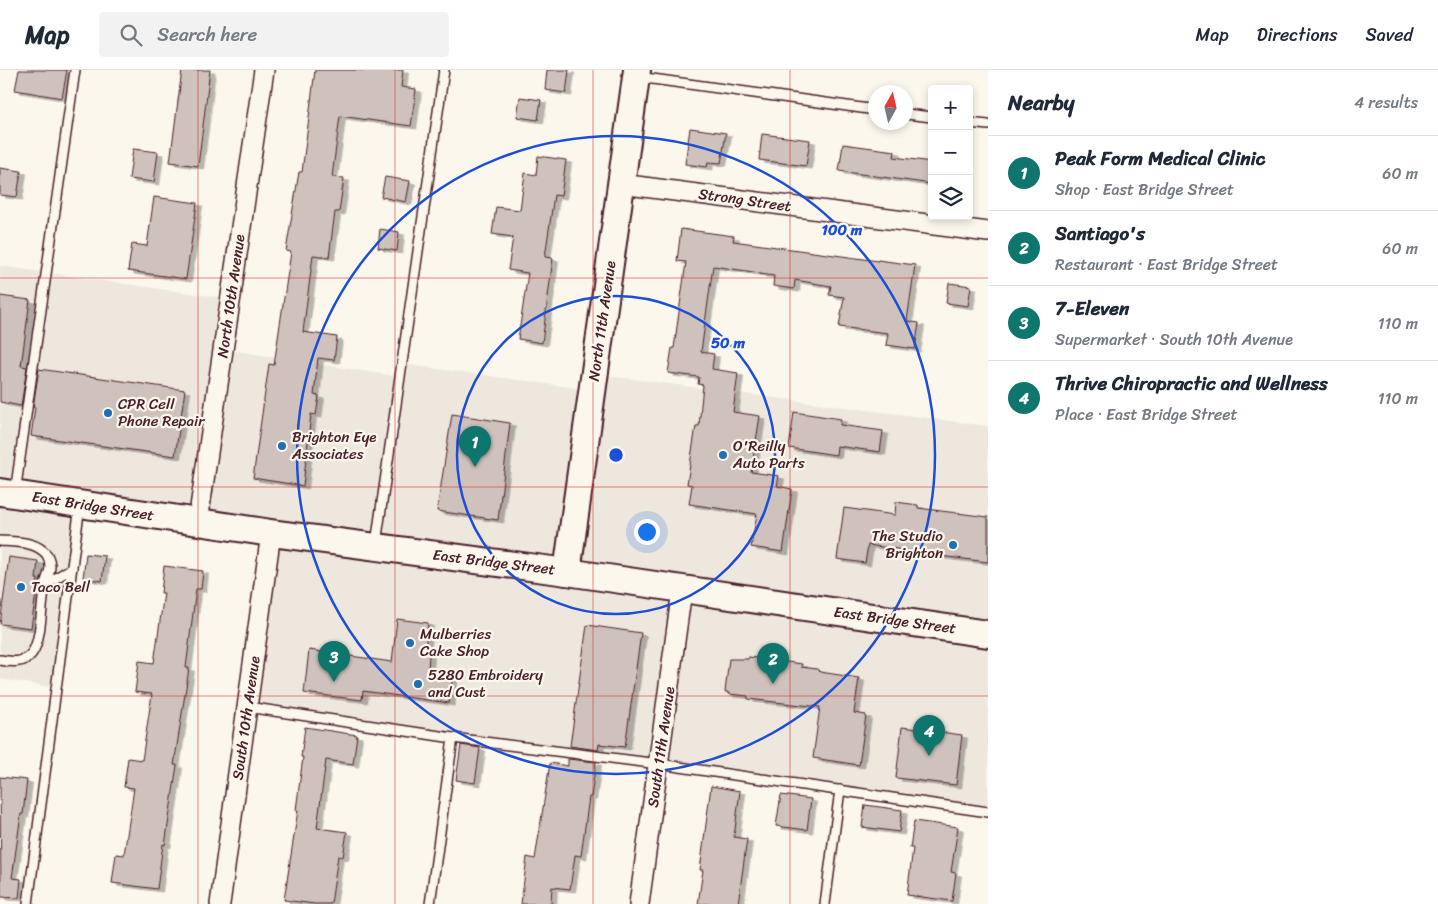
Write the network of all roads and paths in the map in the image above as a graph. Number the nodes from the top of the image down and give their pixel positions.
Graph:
1 (75, 70) edge
2 (264, 70) edge
3 (444, 70) edge
4 (637, 73) edge
5 (868, 109) edge
6 (913, 115) edge
7 (928, 117) edge
8 (973, 123) edge
9 (988, 125) edge
10 (621, 184) junction
11 (988, 232) edge
12 (8, 493) edge
13 (80, 504) junction
14 (198, 522) junction
15 (271, 533) junction
16 (0, 541) edge
17 (376, 547) junction
18 (72, 568) junction
19 (567, 572) junction
20 (45, 585) junction
21 (682, 590) junction
22 (988, 634) edge
23 (0, 660) edge
24 (247, 707) junction
25 (453, 738) junction
26 (658, 764) junction
27 (840, 790) junction
28 (988, 812) edge
29 (28, 904) edge
30 (220, 904) edge
31 (430, 904) edge
32 (639, 904) edge
33 (825, 904) edge

1 - 12 lane
2 - 14 street, North 10th Avenue
3 - 17 lane
4 - 5 lane
4 - 10 main road, North 11th Avenue
6 - 7 lane
8 - 9 lane
10 - 11 street, Strong Street
10 - 19 main road, North 11th Avenue
12 - 13 main road, East Bridge Street
13 - 14 main road, East Bridge Street
13 - 18 lane
14 - 15 main road, East Bridge Street
15 - 17 main road, East Bridge Street
15 - 24 street, South 10th Avenue
16 - 20 lane
17 - 19 main road, East Bridge Street
18 - 20 lane
18 - 29 lane
19 - 21 main road, East Bridge Street
20 - 23 lane
21 - 22 main road, East Bridge Street
21 - 26 street, South 11th Avenue
24 - 25 lane
24 - 30 street, South 10th Avenue
25 - 26 lane
25 - 31 lane
26 - 27 lane
26 - 32 street, South 11th Avenue
27 - 28 lane
27 - 33 lane

